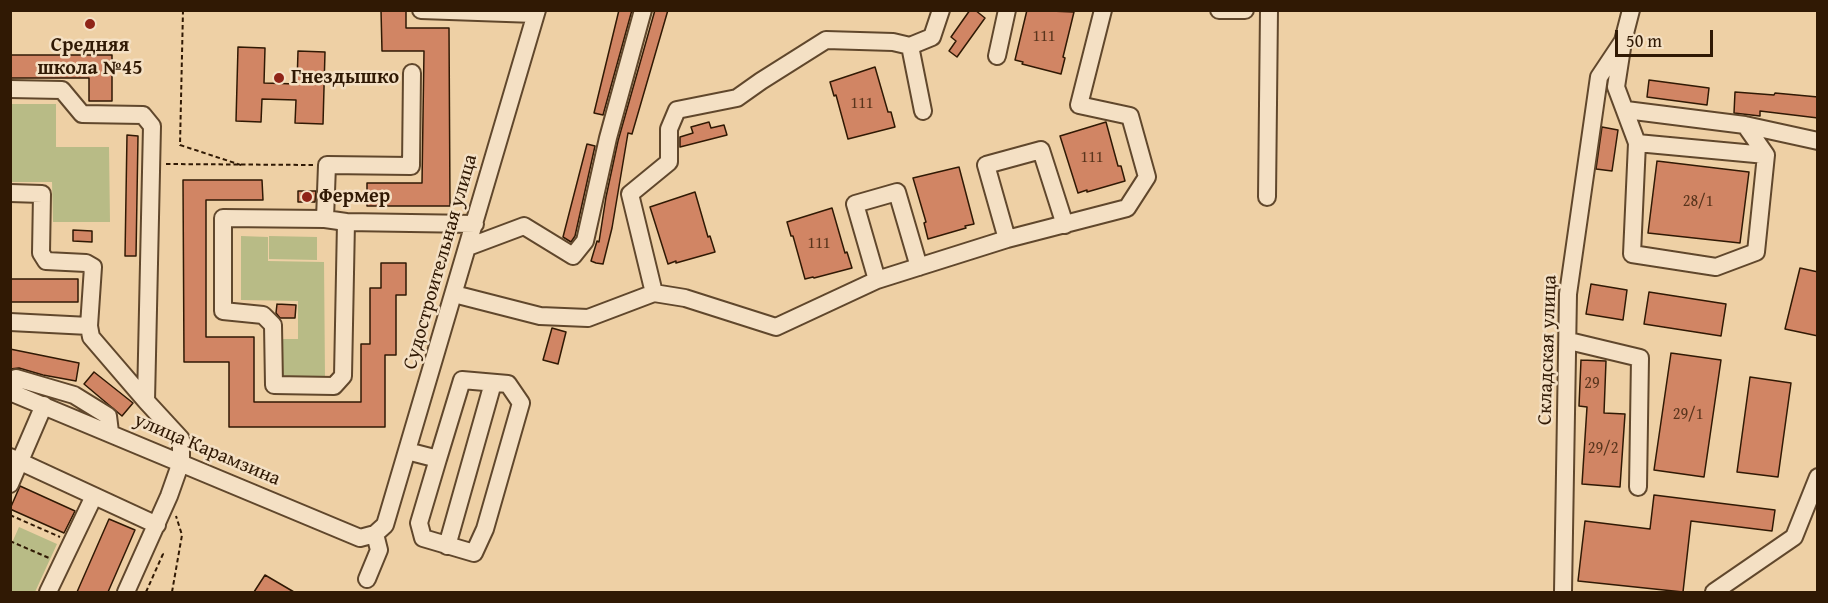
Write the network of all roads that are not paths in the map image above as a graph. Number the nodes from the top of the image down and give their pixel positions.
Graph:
1 (421, 10) edge
2 (643, 10) edge
3 (941, 10) edge
4 (1007, 10) edge
5 (1103, 10) edge
6 (1219, 10) edge
7 (1245, 10) edge
8 (1269, 10) edge
9 (1631, 10) edge
10 (536, 12) edge
11 (1623, 41) junction
12 (910, 46) junction
13 (997, 56) dead end
14 (412, 73) dead end
15 (10, 89) edge
16 (923, 111) dead end
17 (1626, 111) junction
18 (1745, 125) junction
19 (1818, 141) edge
20 (1637, 143) junction
21 (1766, 155) junction
22 (10, 193) edge
23 (1267, 197) dead end
24 (325, 219) junction
25 (346, 222) junction
26 (475, 224) junction
27 (1065, 225) junction
28 (1007, 239) junction
29 (468, 248) junction
30 (919, 267) junction
31 (877, 280) junction
32 (654, 293) junction
33 (454, 294) junction
34 (10, 322) edge
35 (89, 326) junction
36 (1569, 340) junction
37 (10, 381) edge
38 (493, 383) junction
39 (10, 392) edge
40 (146, 401) junction
41 (44, 405) junction
42 (110, 432) junction
43 (407, 451) junction
44 (438, 459) junction
45 (16, 460) edge
46 (181, 462) junction
47 (1818, 477) edge
48 (10, 484) edge
49 (1638, 487) dead end
50 (94, 496) junction
51 (157, 525) junction
52 (380, 530) junction
53 (447, 546) junction
54 (367, 579) dead end
55 (48, 592) edge
56 (126, 592) edge
57 (1563, 592) edge
58 (1714, 592) edge

1 - 10 street
2 - 29 street
3 - 12 street
4 - 13 street
5 - 27 street
6 - 7 street
8 - 23 street
9 - 11 street, Складская улица
10 - 26 street, Судостроительная улица
11 - 17 street
11 - 36 street, Складская улица
12 - 16 street
12 - 32 street
14 - 24 street
15 - 40 street
17 - 18 street
17 - 20 street
18 - 19 street
18 - 21 street
20 - 21 street
20 - 21 street
22 - 35 street
24 - 25 street
24 - 25 street
25 - 26 street
26 - 29 street, Судостроительная улица
27 - 28 street
27 - 28 street
28 - 30 street
29 - 33 street, Судостроительная улица
30 - 31 street
30 - 31 street
31 - 32 street
32 - 33 street
33 - 43 street, Судостроительная улица
34 - 35 street
35 - 40 street
36 - 49 street
36 - 57 street, Складская улица
37 - 42 street
38 - 44 street
38 - 53 street
38 - 53 street
39 - 41 street, улица Карамзина
40 - 46 street
41 - 42 street, улица Карамзина
41 - 45 street
42 - 46 street, улица Карамзина
43 - 44 street
43 - 52 street, Судостроительная улица
44 - 53 street
45 - 48 street
45 - 50 street
46 - 51 street
46 - 52 street, улица Карамзина
47 - 58 street
50 - 51 street
50 - 55 street
51 - 56 street
52 - 54 street, Судостроительная улица

